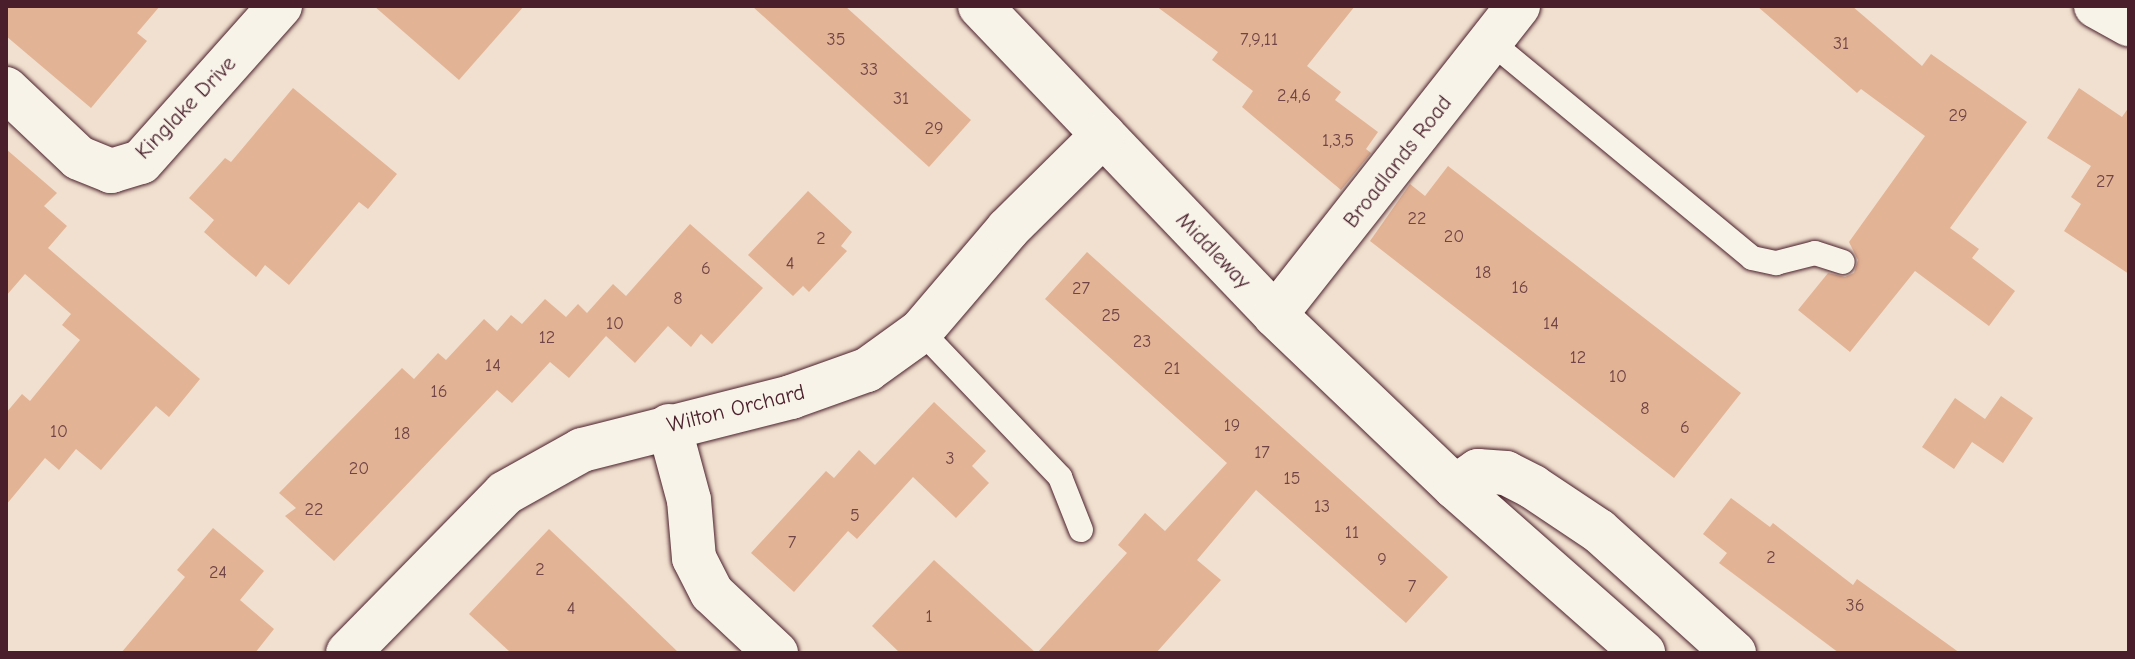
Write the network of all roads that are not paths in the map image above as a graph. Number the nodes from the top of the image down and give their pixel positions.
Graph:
1 (280, 6) edge
2 (980, 6) edge
3 (1518, 6) edge
4 (2096, 6) edge
5 (2129, 24) edge
6 (1491, 42) junction
7 (6, 89) edge
8 (1103, 135) junction
9 (1843, 262) dead end
10 (1275, 315) junction
11 (921, 331) junction
12 (669, 426) junction
13 (1455, 487) junction
14 (1081, 530) dead end
15 (348, 653) edge
16 (776, 653) edge
17 (1643, 653) edge
18 (1734, 653) edge

1 - 7 street, Kinglake Drive
2 - 8 street, Middleway
3 - 6 street, Broadlands Road
4 - 5 street
6 - 9 lane
6 - 10 street, Broadlands Road
8 - 10 street, Middleway
8 - 11 street, Wilton Orchard
10 - 13 street, Middleway
11 - 12 street, Wilton Orchard
11 - 14 lane
12 - 15 street, Wilton Orchard
12 - 16 street
13 - 17 street, Middleway
13 - 18 street

